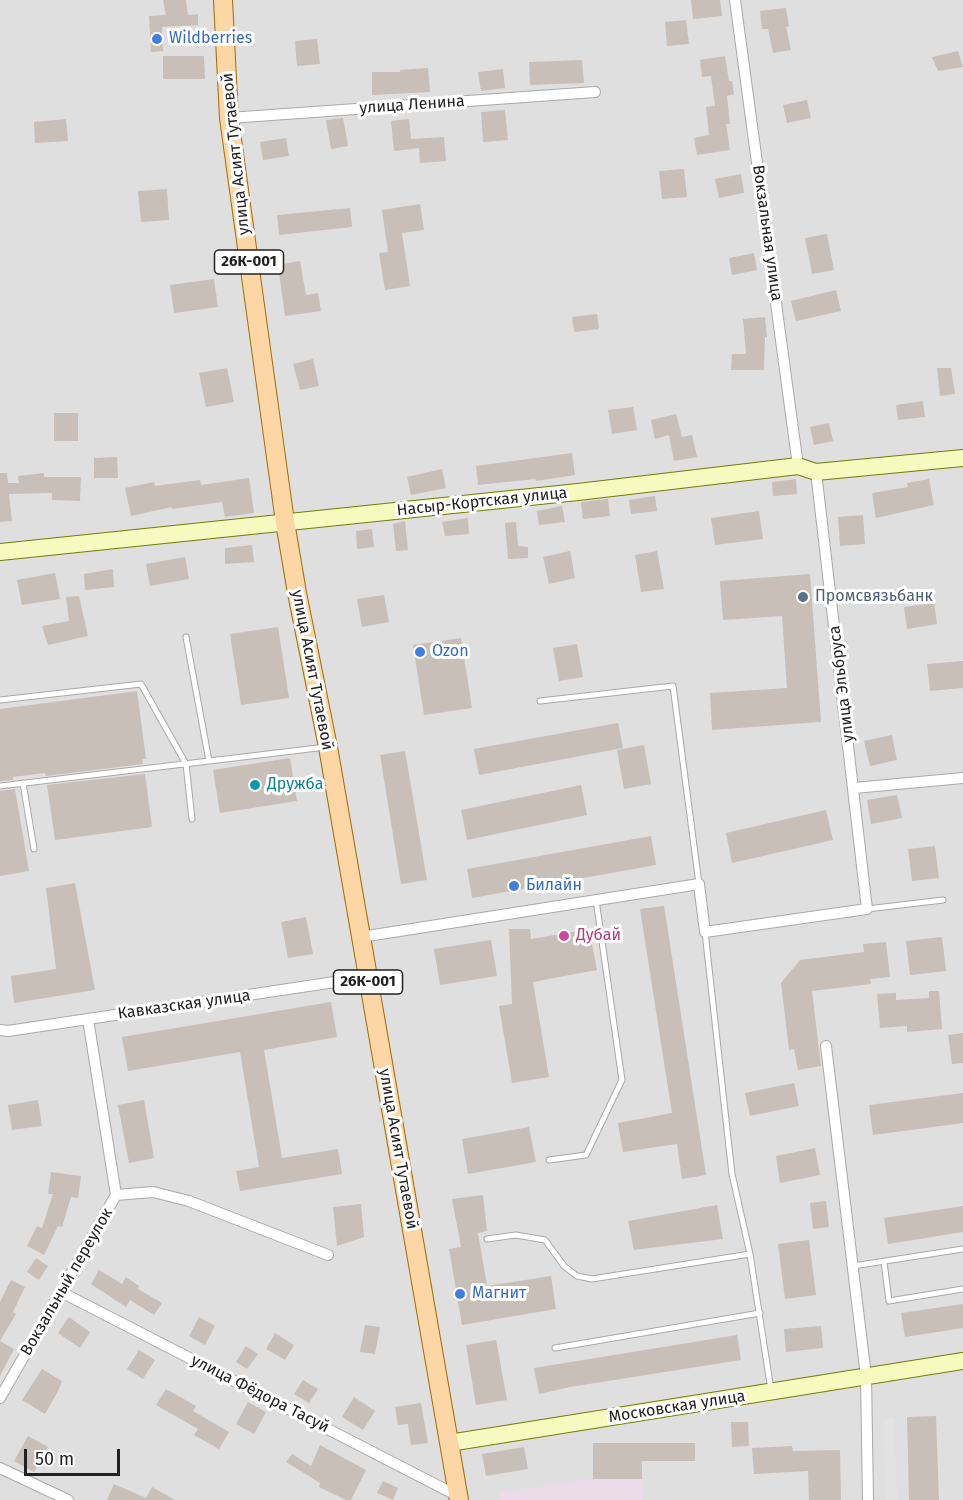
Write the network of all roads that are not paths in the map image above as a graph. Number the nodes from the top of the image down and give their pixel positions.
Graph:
1 (223, 0) edge
2 (735, 0) edge
3 (595, 92) dead end
4 (229, 118) junction
5 (963, 458) edge
6 (798, 466) junction
7 (816, 472) junction
8 (285, 522) junction
9 (0, 552) edge
10 (186, 637) dead end
11 (0, 700) edge
12 (540, 701) dead end
13 (328, 747) junction
14 (209, 761) junction
15 (186, 764) junction
16 (963, 778) edge
17 (23, 783) junction
18 (0, 786) edge
19 (854, 788) junction
20 (192, 819) dead end
21 (34, 849) dead end
22 (699, 884) junction
23 (596, 900) junction
24 (943, 900) dead end
25 (867, 909) junction
26 (705, 932) junction
27 (361, 937) junction
28 (368, 978) junction
29 (88, 1019) junction
30 (0, 1030) edge
31 (826, 1046) dead end
32 (549, 1160) dead end
33 (116, 1195) junction
34 (487, 1239) dead end
35 (963, 1249) edge
36 (750, 1254) junction
37 (328, 1255) dead end
38 (884, 1262) junction
39 (853, 1266) junction
40 (963, 1289) edge
41 (61, 1292) junction
42 (760, 1313) junction
43 (555, 1348) dead end
44 (963, 1361) edge
45 (866, 1377) junction
46 (772, 1392) junction
47 (0, 1398) edge
48 (449, 1443) junction
49 (0, 1468) edge
50 (459, 1498) edge
51 (68, 1500) edge
52 (868, 1500) edge

1 - 4 main road, улица Асият Тутаевой / 26К-001
2 - 6 street, Вокзальная улица
3 - 4 street, улица Ленина
4 - 8 main road, улица Асият Тутаевой / 26К-001
5 - 7 street, Насыр-Кортская улица
6 - 7 street, Насыр-Кортская улица
6 - 8 street, Насыр-Кортская улица
7 - 19 street, улица Эльбруса
8 - 9 street, Насыр-Кортская улица
8 - 13 main road, улица Асият Тутаевой / 26К-001
10 - 14 lane
11 - 15 lane
12 - 22 lane
13 - 14 lane
13 - 27 main road, улица Асият Тутаевой / 26К-001
14 - 15 lane
15 - 17 lane
15 - 20 lane
16 - 19 street
17 - 18 lane
17 - 21 lane
19 - 25 street, улица Эльбруса
22 - 23 street
22 - 26 street
23 - 27 street
23 - 32 lane
24 - 25 lane
25 - 26 street
26 - 36 lane
27 - 28 main road, улица Асият Тутаевой / 26К-001
28 - 29 street, Кавказская улица
28 - 48 main road, улица Асият Тутаевой / 26К-001
29 - 30 street, Кавказская улица
29 - 33 street, Вокзальный переулок
31 - 39 street
33 - 37 street
33 - 41 street, Вокзальный переулок
34 - 36 lane
35 - 38 lane
36 - 42 lane
38 - 39 lane
38 - 40 lane
39 - 45 street
41 - 47 street, Вокзальный переулок
41 - 50 street, улица Фёдора Тасуй
42 - 43 lane
42 - 46 lane
44 - 45 street, Московская улица
45 - 46 street, Московская улица
45 - 52 street
46 - 48 street, Московская улица
48 - 50 main road, 26К-001
49 - 51 street

